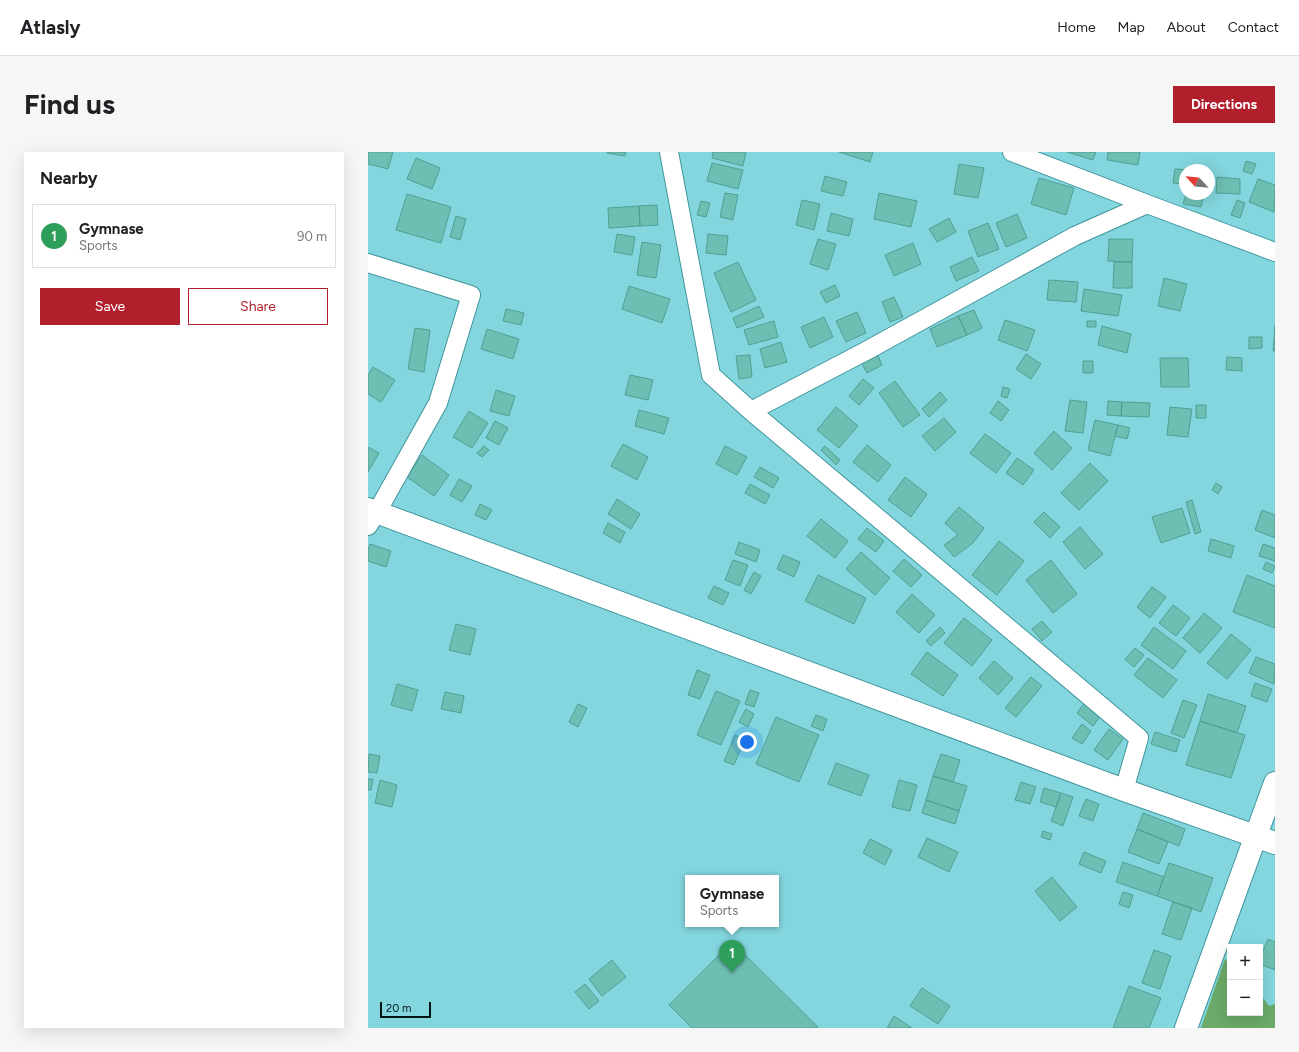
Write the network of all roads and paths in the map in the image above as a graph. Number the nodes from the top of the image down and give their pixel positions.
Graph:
1 (669, 152) edge
2 (1012, 152) edge
3 (1147, 204) junction
4 (1275, 252) edge
5 (368, 263) edge
6 (751, 411) junction
7 (371, 516) edge
8 (1275, 783) edge
9 (1124, 790) junction
10 (1265, 840) edge
11 (1186, 1028) edge

1 - 6 street
2 - 3 street
3 - 4 street
3 - 6 street
5 - 7 street
6 - 9 street
7 - 9 street
8 - 10 street
9 - 10 street
10 - 11 street

